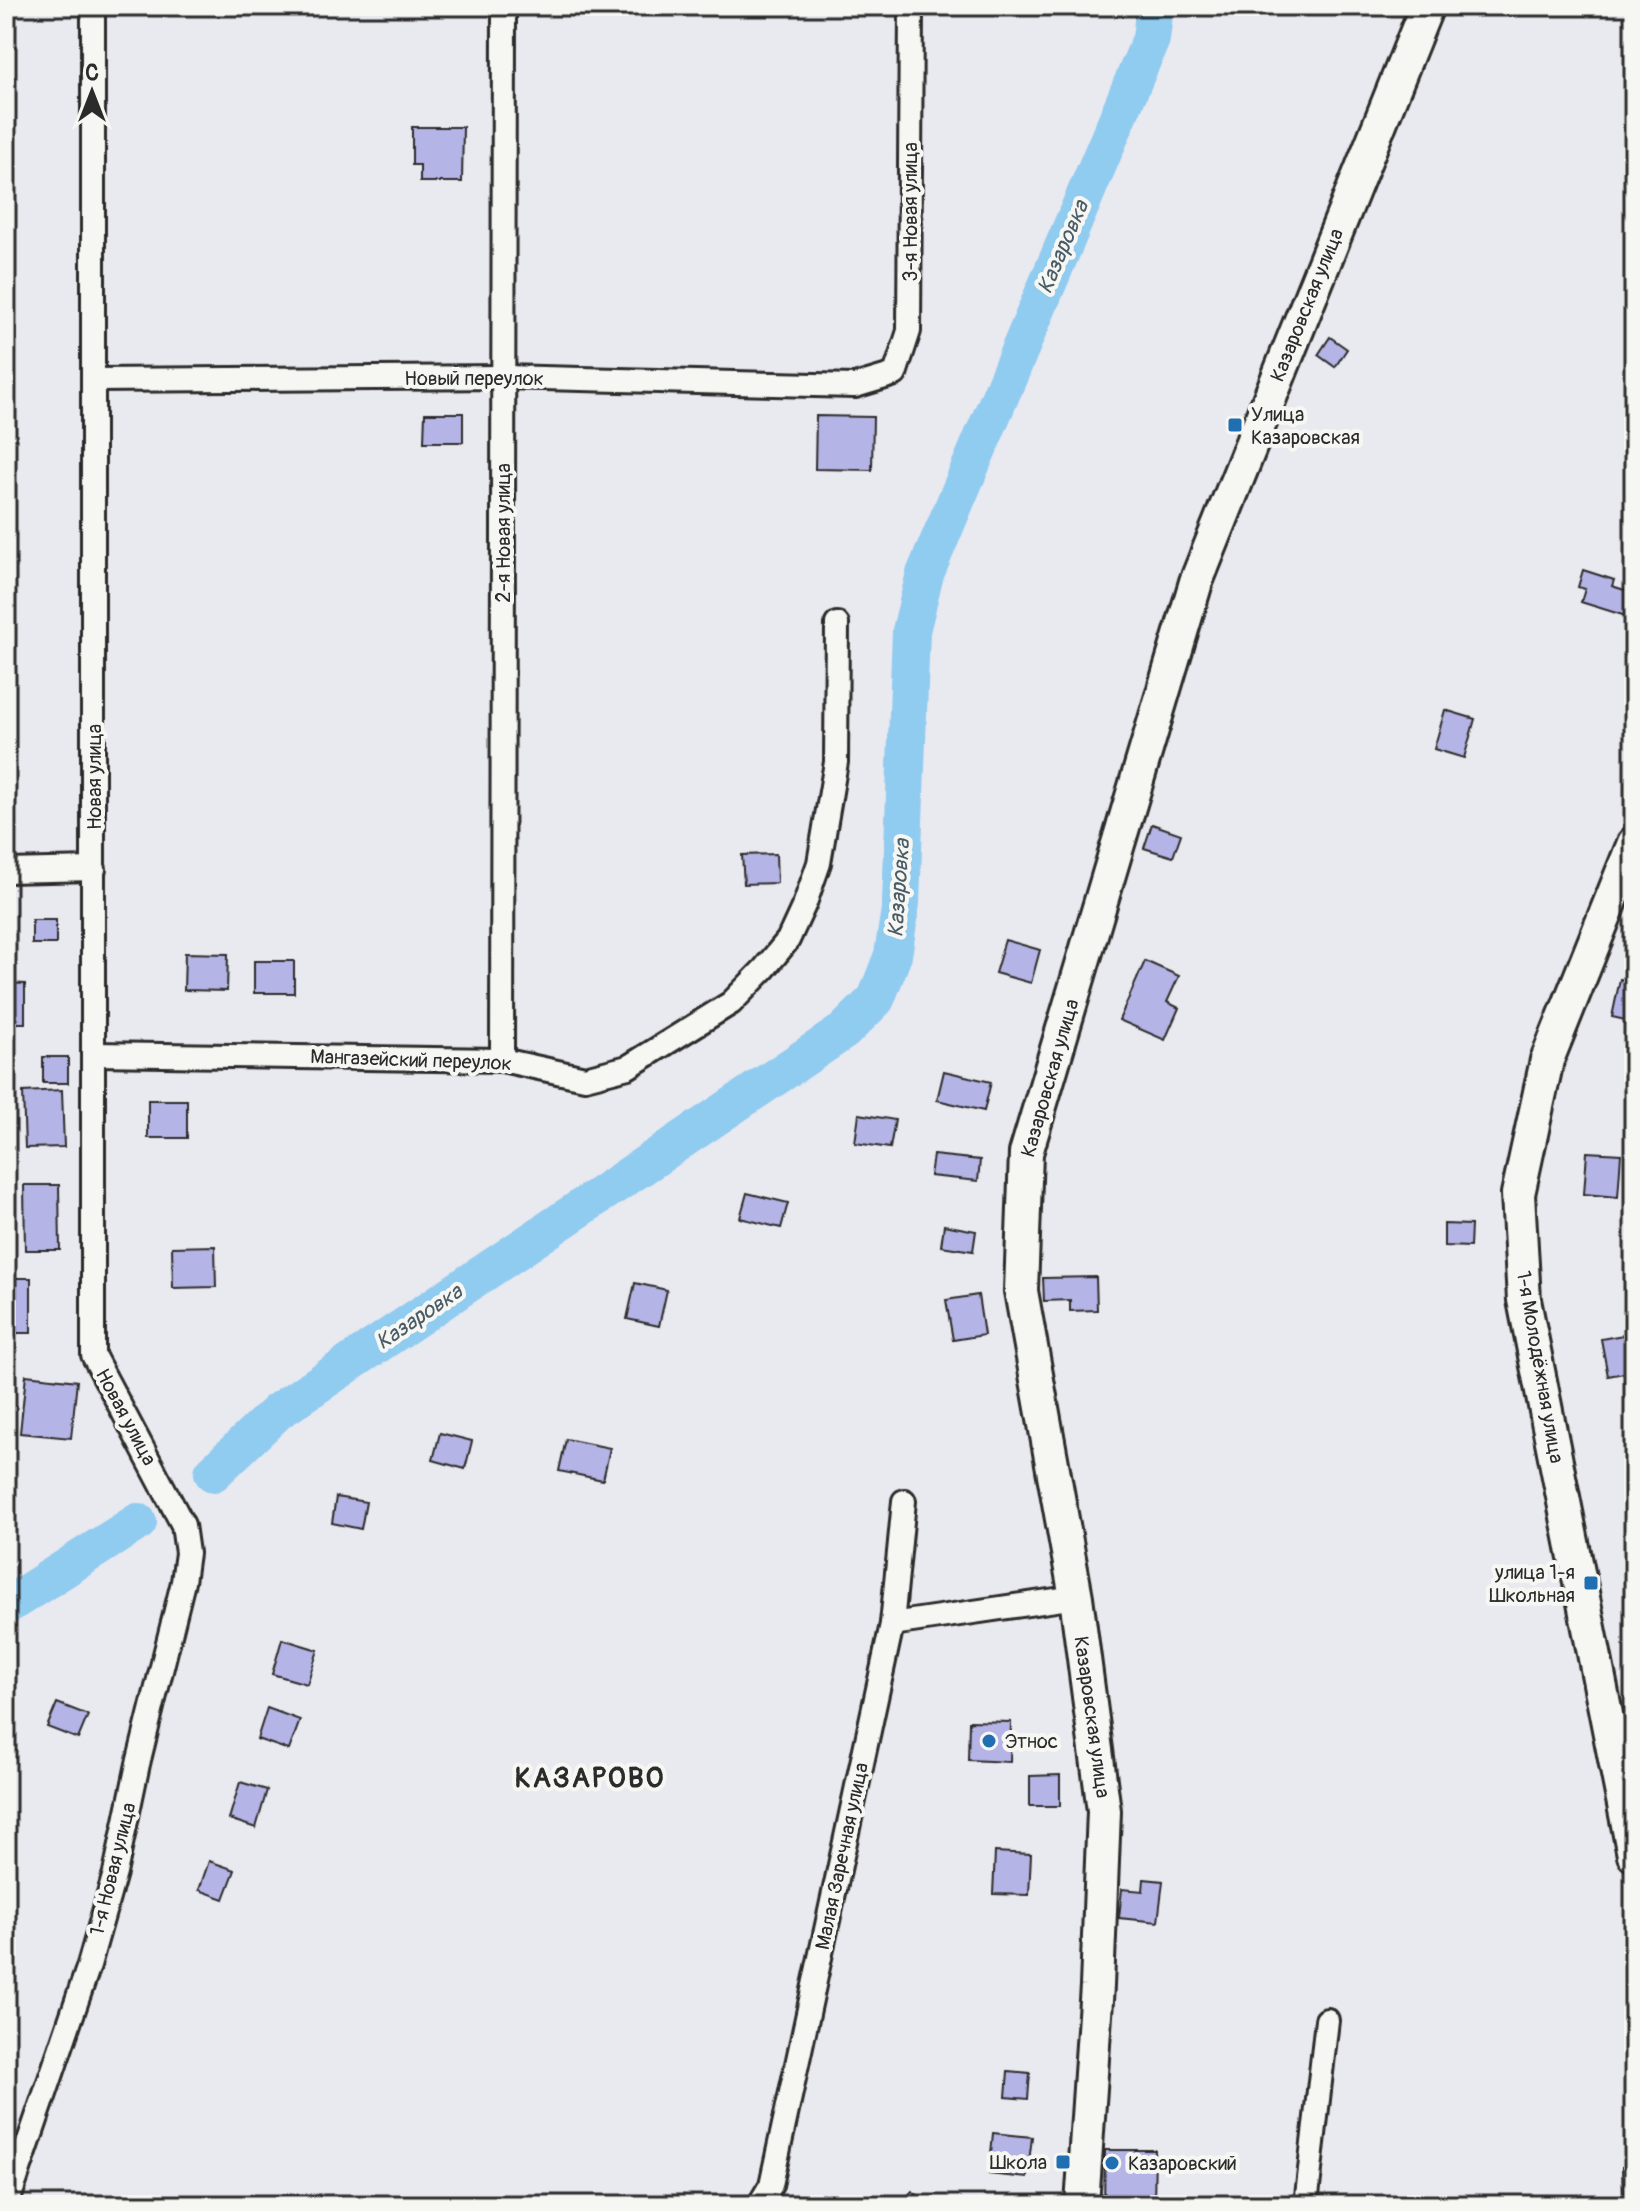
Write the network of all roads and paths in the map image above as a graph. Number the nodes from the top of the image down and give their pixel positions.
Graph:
1 (93, 6) edge
2 (504, 6) edge
3 (911, 6) edge
4 (1427, 6) edge
5 (504, 377) junction
6 (93, 380) junction
7 (855, 386) joint
8 (837, 624) dead end
9 (1634, 843) edge
10 (94, 869) junction
11 (6, 871) edge
12 (94, 1054) junction
13 (502, 1060) junction
14 (904, 1501) dead end
15 (183, 1525) joint
16 (1076, 1597) junction
17 (892, 1624) junction
18 (1634, 1855) edge
19 (1327, 2020) dead end
20 (7, 2205) edge
21 (759, 2205) edge
22 (1082, 2205) edge
23 (1306, 2205) edge

1 - 6 street, Новая улица
2 - 5 street, 2-я Новая улица
3 - 7 street, 3-я Новая улица
4 - 16 street, Казаровская улица
5 - 6 street, Новый переулок
5 - 7 street, Новый переулок
5 - 13 street, 2-я Новая улица
6 - 10 street, Новая улица
8 - 13 street, Мангазейский переулок
9 - 18 street, 1-я Молодёжная улица
10 - 11 street
10 - 12 street, Новая улица
12 - 13 street, Мангазейский переулок
12 - 15 street, Новая улица
14 - 17 street, Малая Заречная улица
15 - 20 street, 1-я Новая улица
16 - 17 street
16 - 22 street, Казаровская улица
17 - 21 street, Малая Заречная улица
19 - 23 street

